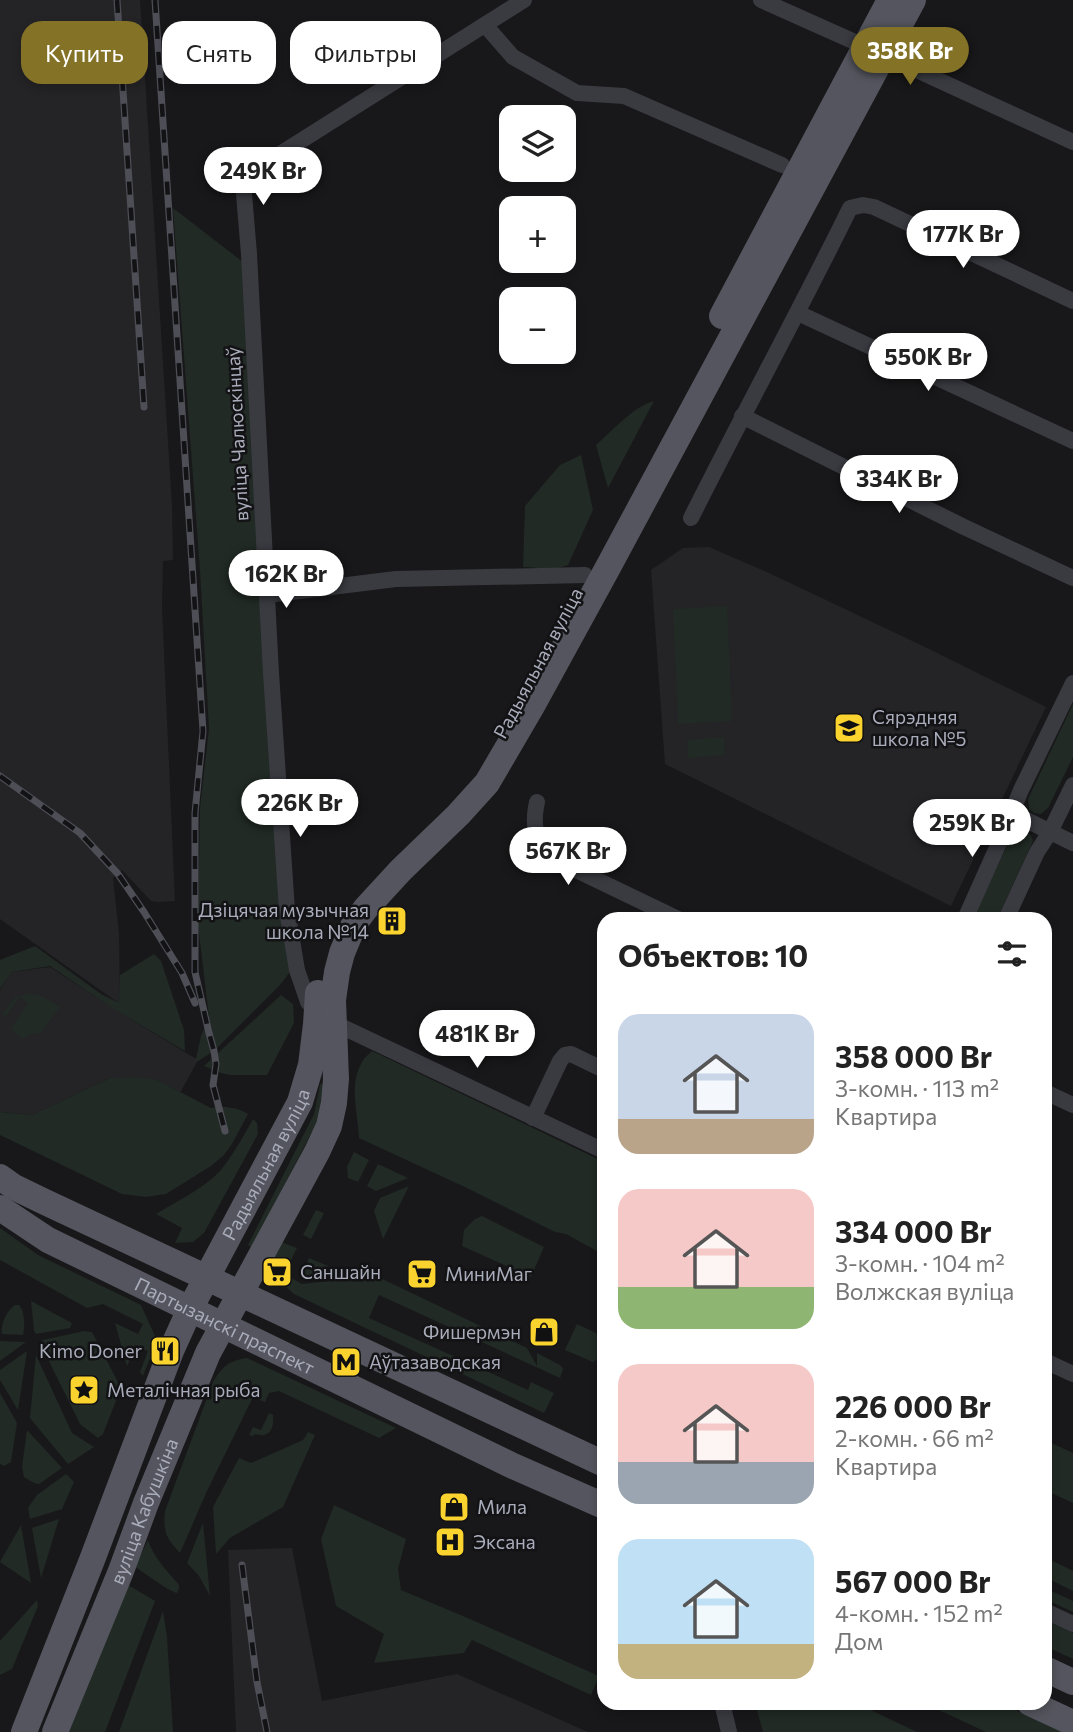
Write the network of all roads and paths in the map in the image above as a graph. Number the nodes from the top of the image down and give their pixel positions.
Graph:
1 (524, 0) edge
2 (761, 0) edge
3 (890, 0) edge
4 (913, 0) edge
5 (485, 25) junction
6 (875, 51) junction
7 (1073, 142) edge
8 (782, 165) dead end
9 (1073, 301) edge
10 (798, 313) junction
11 (742, 416) junction
12 (1073, 441) edge
13 (691, 518) dead end
14 (585, 575) junction
15 (1073, 578) edge
16 (267, 595) junction
17 (1073, 683) edge
18 (1073, 785) edge
19 (537, 802) dead end
20 (1012, 813) junction
21 (1050, 832) junction
22 (1073, 843) edge
23 (663, 912) edge
24 (967, 912) edge
25 (1009, 912) edge
26 (325, 1018) junction
27 (597, 1066) edge
28 (1052, 1095) edge
29 (1073, 1105) edge
30 (533, 1118) junction
31 (597, 1148) edge
32 (0, 1177) edge
33 (0, 1208) edge
34 (206, 1279) junction
35 (239, 1294) junction
36 (190, 1309) junction
37 (222, 1325) junction
38 (1052, 1364) edge
39 (1073, 1374) edge
40 (597, 1461) edge
41 (597, 1503) edge
42 (1052, 1614) edge
43 (1073, 1623) edge
44 (1052, 1672) edge
45 (1073, 1682) edge
46 (724, 1710) edge
47 (1045, 1710) edge
48 (1073, 1723) edge
49 (24, 1732) edge
50 (55, 1732) edge
51 (729, 1732) edge

1 - 5 street, вуліца Чалюскінцаў
2 - 6 street
3 - 6 main road, Радыяльная вуліца
4 - 6 main road, Радыяльная вуліца
5 - 8 street
5 - 16 street, вуліца Чалюскінцаў
6 - 7 street
6 - 14 main road, Радыяльная вуліца
6 - 26 main road, Радыяльная вуліца
9 - 10 street
10 - 11 street
10 - 12 street
11 - 13 street
11 - 15 street
14 - 16 street
14 - 26 main road, Радыяльная вуліца
16 - 26 street, вуліца Чалюскінцаў
17 - 20 street
18 - 21 street
19 - 23 street
20 - 21 street
20 - 24 street
21 - 22 street
21 - 25 street
26 - 30 street
26 - 34 main road, Радыяльная вуліца
26 - 35 main road, Радыяльная вуліца
27 - 30 street
28 - 29 street
30 - 31 street
32 - 34 main road, Партызанскі праспект
33 - 36 main road, Партызанскі праспект
34 - 35 main road, Партызанскі праспект
34 - 36 main road, Радыяльная вуліца
35 - 37 main road, вуліца Кабушкіна
35 - 40 main road, Партызанскі праспект
36 - 37 main road, Партызанскі праспект
36 - 49 main road, вуліца Кабушкіна
37 - 41 main road, Партызанскі праспект
37 - 50 main road, вуліца Кабушкіна
38 - 39 street
42 - 43 street
44 - 45 main road
46 - 51 street
47 - 48 main road

